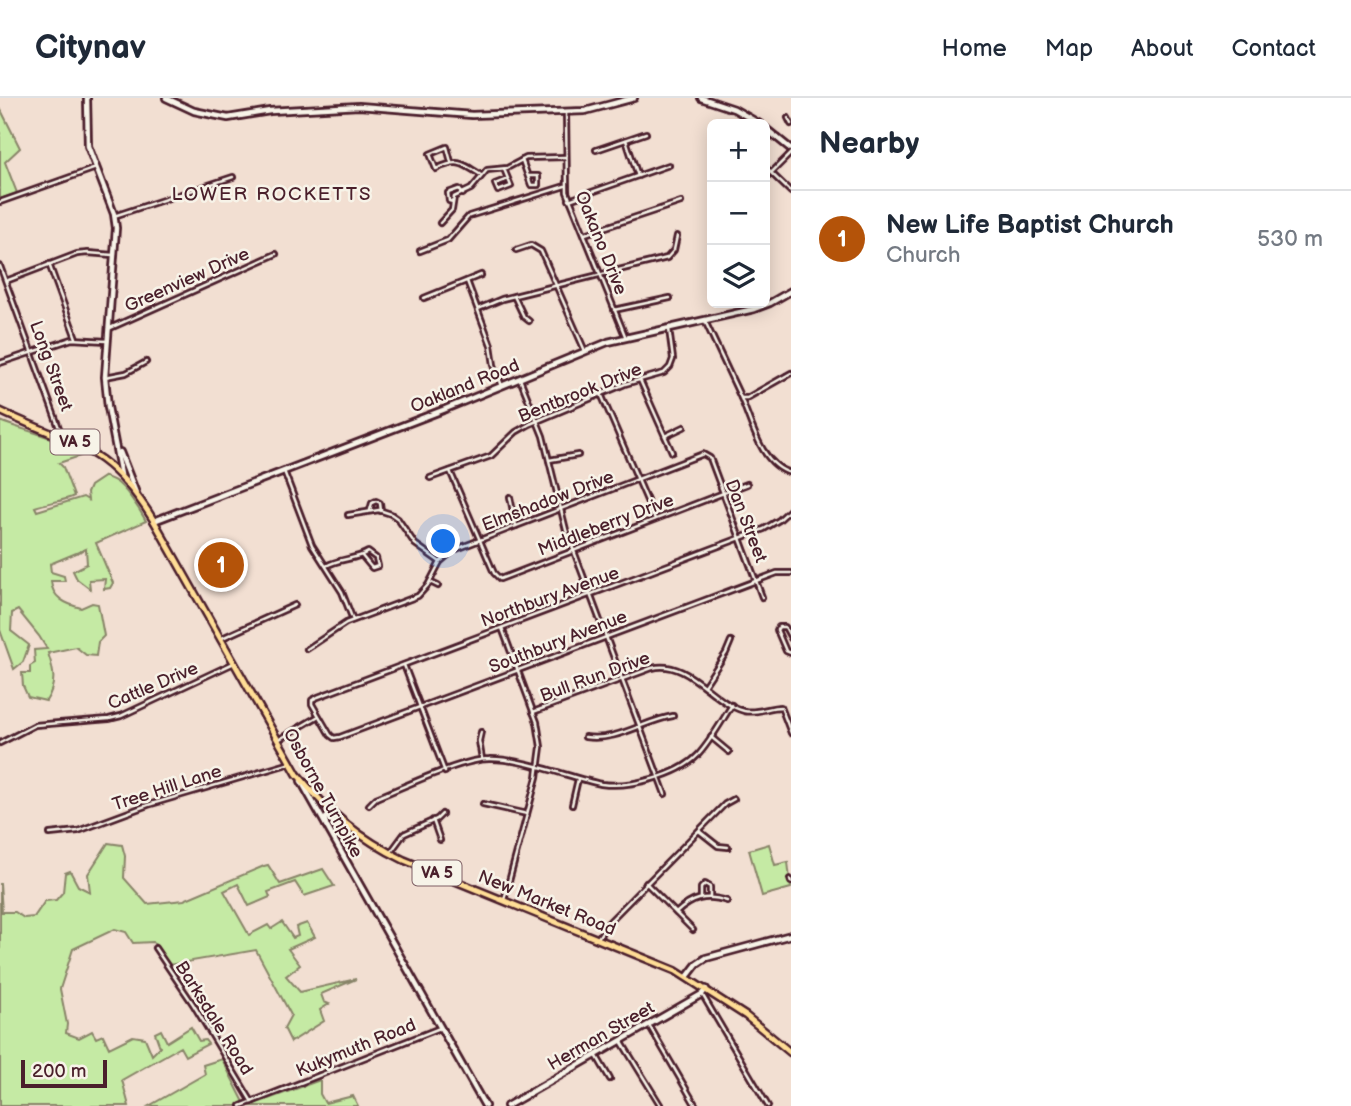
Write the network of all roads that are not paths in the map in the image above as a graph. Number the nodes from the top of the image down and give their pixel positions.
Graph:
1 (87, 98) edge
2 (166, 98) edge
3 (634, 98) edge
4 (701, 98) edge
5 (566, 112) junction
6 (788, 118) dead end
7 (751, 119) edge
8 (791, 124) edge
9 (770, 132) edge
10 (646, 133) dead end
11 (626, 140) junction
12 (596, 150) dead end
13 (791, 151) edge
14 (566, 157) junction
15 (522, 159) junction
16 (451, 162) junction
17 (669, 165) dead end
18 (96, 168) junction
19 (504, 169) junction
20 (771, 173) joint
21 (481, 175) junction
22 (528, 176) dead end
23 (638, 176) junction
24 (233, 177) dead end
25 (508, 179) dead end
26 (565, 186) junction
27 (791, 191) edge
28 (463, 194) junction
29 (569, 200) junction
30 (0, 202) edge
31 (453, 202) junction
32 (681, 202) dead end
33 (114, 216) junction
34 (440, 223) dead end
35 (585, 234) junction
36 (677, 236) dead end
37 (516, 250) dead end
38 (420, 251) dead end
39 (276, 254) dead end
40 (115, 255) junction
41 (48, 264) junction
42 (0, 266) edge
43 (481, 275) dead end
44 (599, 275) junction
45 (6, 281) junction
46 (467, 281) junction
47 (557, 285) junction
48 (791, 291) edge
49 (514, 296) junction
50 (424, 298) dead end
51 (670, 298) dead end
52 (478, 309) junction
53 (614, 310) junction
54 (529, 321) dead end
55 (705, 321) junction
56 (108, 329) junction
57 (669, 329) junction
58 (76, 338) junction
59 (627, 338) junction
60 (107, 341) junction
61 (585, 351) junction
62 (33, 353) junction
63 (146, 362) dead end
64 (0, 363) edge
65 (791, 373) edge
66 (105, 377) junction
67 (520, 379) junction
68 (640, 380) junction
69 (502, 386) junction
70 (601, 394) junction
71 (741, 398) junction
72 (0, 411) edge
73 (537, 421) junction
74 (684, 427) dead end
75 (62, 436) junction
76 (665, 436) junction
77 (116, 444) junction
78 (673, 453) dead end
79 (706, 454) joint
80 (578, 455) dead end
81 (119, 460) junction
82 (549, 460) junction
83 (114, 468) junction
84 (284, 471) junction
85 (450, 471) junction
86 (791, 473) edge
87 (121, 475) junction
88 (430, 478) dead end
89 (639, 479) junction
90 (747, 484) dead end
91 (723, 493) junction
92 (136, 494) junction
93 (510, 497) dead end
94 (791, 509) edge
95 (370, 510) junction
96 (559, 510) junction
97 (381, 511) junction
98 (348, 514) dead end
99 (655, 519) junction
100 (154, 521) junction
101 (516, 526) junction
102 (740, 538) junction
103 (480, 540) junction
104 (573, 551) junction
105 (362, 556) junction
106 (440, 562) junction
107 (326, 566) junction
108 (791, 573) edge
109 (756, 580) junction
110 (430, 582) junction
111 (438, 586) dead end
112 (590, 595) junction
113 (762, 597) dead end
114 (295, 605) dead end
115 (353, 620) junction
116 (502, 628) junction
117 (606, 638) junction
118 (791, 638) edge
119 (220, 639) junction
120 (731, 640) dead end
121 (307, 649) dead end
122 (791, 653) edge
123 (234, 663) junction
124 (404, 665) junction
125 (518, 671) junction
126 (622, 679) junction
127 (704, 686) junction
128 (732, 705) junction
129 (420, 707) junction
130 (533, 712) junction
131 (319, 716) junction
132 (673, 716) dead end
133 (640, 727) junction
134 (481, 732) dead end
135 (791, 733) edge
136 (585, 737) dead end
137 (711, 737) junction
138 (278, 740) junction
139 (0, 743) edge
140 (729, 752) dead end
141 (482, 759) junction
142 (291, 763) junction
143 (539, 768) junction
144 (444, 772) junction
145 (297, 774) joint
146 (658, 776) junction
147 (578, 779) junction
148 (665, 794) dead end
149 (734, 799) dead end
150 (314, 800) junction
151 (369, 804) dead end
152 (483, 804) dead end
153 (572, 805) dead end
154 (331, 813) junction
155 (442, 814) dead end
156 (527, 814) junction
157 (433, 820) junction
158 (328, 830) junction
159 (699, 831) junction
160 (50, 834) dead end
161 (440, 840) dead end
162 (728, 847) dead end
163 (390, 853) junction
164 (646, 883) junction
165 (701, 897) junction
166 (710, 897) junction
167 (504, 901) junction
168 (727, 901) dead end
169 (676, 913) junction
170 (693, 930) dead end
171 (791, 935) edge
172 (598, 938) junction
173 (155, 948) dead end
174 (687, 977) junction
175 (704, 991) junction
176 (649, 1024) junction
177 (440, 1027) junction
178 (623, 1040) junction
179 (791, 1053) edge
180 (596, 1055) junction
181 (610, 1079) dead end
182 (252, 1102) junction
183 (241, 1106) edge
184 (485, 1106) edge
185 (507, 1106) edge
186 (661, 1106) edge
187 (696, 1106) edge
188 (768, 1106) edge

1 - 18 street
2 - 5 street
3 - 5 street
4 - 7 street
5 - 14 street, Oakano Drive
6 - 8 street
9 - 13 street
10 - 11 street
11 - 12 street
11 - 23 street
13 - 20 street
14 - 15 street
14 - 26 street, Oakano Drive
15 - 19 street
15 - 22 street
16 - 16 street
16 - 21 street
17 - 23 street
18 - 30 street
18 - 33 street
19 - 21 street
19 - 25 street
20 - 27 street
21 - 28 street
23 - 29 street
24 - 33 street
26 - 29 street, Oakano Drive
26 - 38 street
28 - 31 street
28 - 31 street
29 - 35 street, Oakano Drive
31 - 34 street
32 - 35 street
33 - 40 street
35 - 44 street, Oakano Drive
36 - 44 street
37 - 47 street
39 - 56 street, Greenview Drive
40 - 41 street
40 - 56 street
41 - 45 street
41 - 58 street
42 - 45 street, Long Street
43 - 46 street
44 - 47 street
44 - 53 street, Oakano Drive
45 - 62 street, Long Street
46 - 50 street
46 - 52 street
47 - 49 street
47 - 61 street
48 - 55 street, Oakland Road
49 - 52 street
49 - 54 street
51 - 53 street
52 - 69 street
53 - 59 street, Oakano Drive
55 - 57 street, Oakland Road
55 - 71 street
56 - 60 street
57 - 59 street, Oakland Road
57 - 68 street, Bentbrook Drive
58 - 60 street
58 - 62 street
59 - 61 street, Oakland Road
60 - 66 street
61 - 67 street, Oakland Road
62 - 64 street
62 - 75 street, Long Street
63 - 66 street
65 - 71 street
66 - 77 street
67 - 69 street, Oakland Road
67 - 73 street
68 - 70 street, Bentbrook Drive
68 - 76 street
69 - 84 street, Oakland Road
70 - 73 street, Bentbrook Drive
70 - 89 street
71 - 86 street
72 - 75 main road, VA 5
73 - 82 street
73 - 85 street, Bentbrook Drive
74 - 76 street
75 - 83 main road, VA 5
76 - 78 street
77 - 81 street
77 - 92 street
79 - 89 street, Elmshadow Drive
79 - 91 street, Dan Street
80 - 82 street
81 - 83 street
81 - 87 street
82 - 96 street
83 - 87 main road, VA 5
84 - 100 street, Oakland Road
84 - 107 street
85 - 88 street, Bentbrook Drive
85 - 103 street
87 - 92 main road, VA 5
89 - 96 street, Elmshadow Drive
89 - 99 street
90 - 91 street, Middleberry Drive
91 - 99 street, Middleberry Drive
91 - 102 street, Dan Street
92 - 100 main road, Osborne Turnpike / VA 5
93 - 101 street
94 - 102 street, Northbury Avenue
95 - 97 street
95 - 97 street
95 - 98 street
96 - 101 street, Elmshadow Drive
96 - 104 street
97 - 106 street
99 - 104 street, Middleberry Drive
100 - 119 main road, Osborne Turnpike / VA 5
101 - 103 street, Elmshadow Drive
102 - 109 street, Dan Street
102 - 112 street, Northbury Avenue
103 - 104 street, Middleberry Drive
103 - 106 street, Elmshadow Drive
104 - 112 street
105 - 105 street
105 - 107 street
106 - 110 street
107 - 115 street
108 - 109 street, Southbury Avenue
109 - 113 street, Dan Street
109 - 117 street, Southbury Avenue
110 - 111 street
110 - 115 street
112 - 116 street, Northbury Avenue
112 - 117 street
114 - 119 street
115 - 121 street
116 - 124 street, Northbury Avenue
116 - 125 street
117 - 125 street, Southbury Avenue
117 - 126 street
118 - 122 street
119 - 123 main road, Osborne Turnpike / VA 5
120 - 127 street
123 - 138 main road, Osborne Turnpike / VA 5
123 - 139 street, Cattle Drive
124 - 129 street
124 - 131 street, Northbury Avenue
125 - 129 street, Southbury Avenue
125 - 130 street
126 - 127 street, Bull Run Drive
126 - 130 street, Bull Run Drive
126 - 133 street
127 - 128 street, Bull Run Drive
128 - 135 street, Bull Run Drive
128 - 137 street
129 - 131 street, Southbury Avenue
129 - 144 street
130 - 143 street
131 - 138 street
132 - 133 street
133 - 136 street
133 - 146 street
134 - 141 street
137 - 140 street
137 - 146 street
138 - 142 main road, Osborne Turnpike / VA 5
141 - 143 street
141 - 144 street
142 - 145 main road, Osborne Turnpike / VA 5
142 - 160 street, Tree Hill Lane
143 - 147 street
143 - 156 street
144 - 151 street
145 - 150 main road, New Market Road / VA 5
146 - 147 street
146 - 148 street
147 - 153 street
149 - 159 street
150 - 154 main road, New Market Road / VA 5
150 - 158 street, Osborne Turnpike
152 - 156 street
154 - 158 street
154 - 163 main road, New Market Road / VA 5
155 - 157 street
156 - 167 street
157 - 161 street
157 - 163 street
158 - 177 street, Osborne Turnpike
159 - 162 street
159 - 164 street
163 - 167 main road, New Market Road / VA 5
164 - 169 street
164 - 172 street
165 - 166 street
165 - 166 street
165 - 169 street
166 - 168 street
167 - 172 main road, New Market Road / VA 5
169 - 170 street
171 - 174 street
172 - 174 main road, New Market Road / VA 5
173 - 182 street, Barksdale Road
174 - 175 main road, New Market Road / VA 5
175 - 176 street, Herman Street
175 - 179 main road, New Market Road / VA 5
175 - 188 street
176 - 178 street, Herman Street
176 - 187 street
177 - 182 street, Kukymuth Road
177 - 184 street, Osborne Turnpike
178 - 180 street, Herman Street
178 - 186 street
180 - 181 street
180 - 185 street, Herman Street
182 - 183 street, Kukymuth Road

